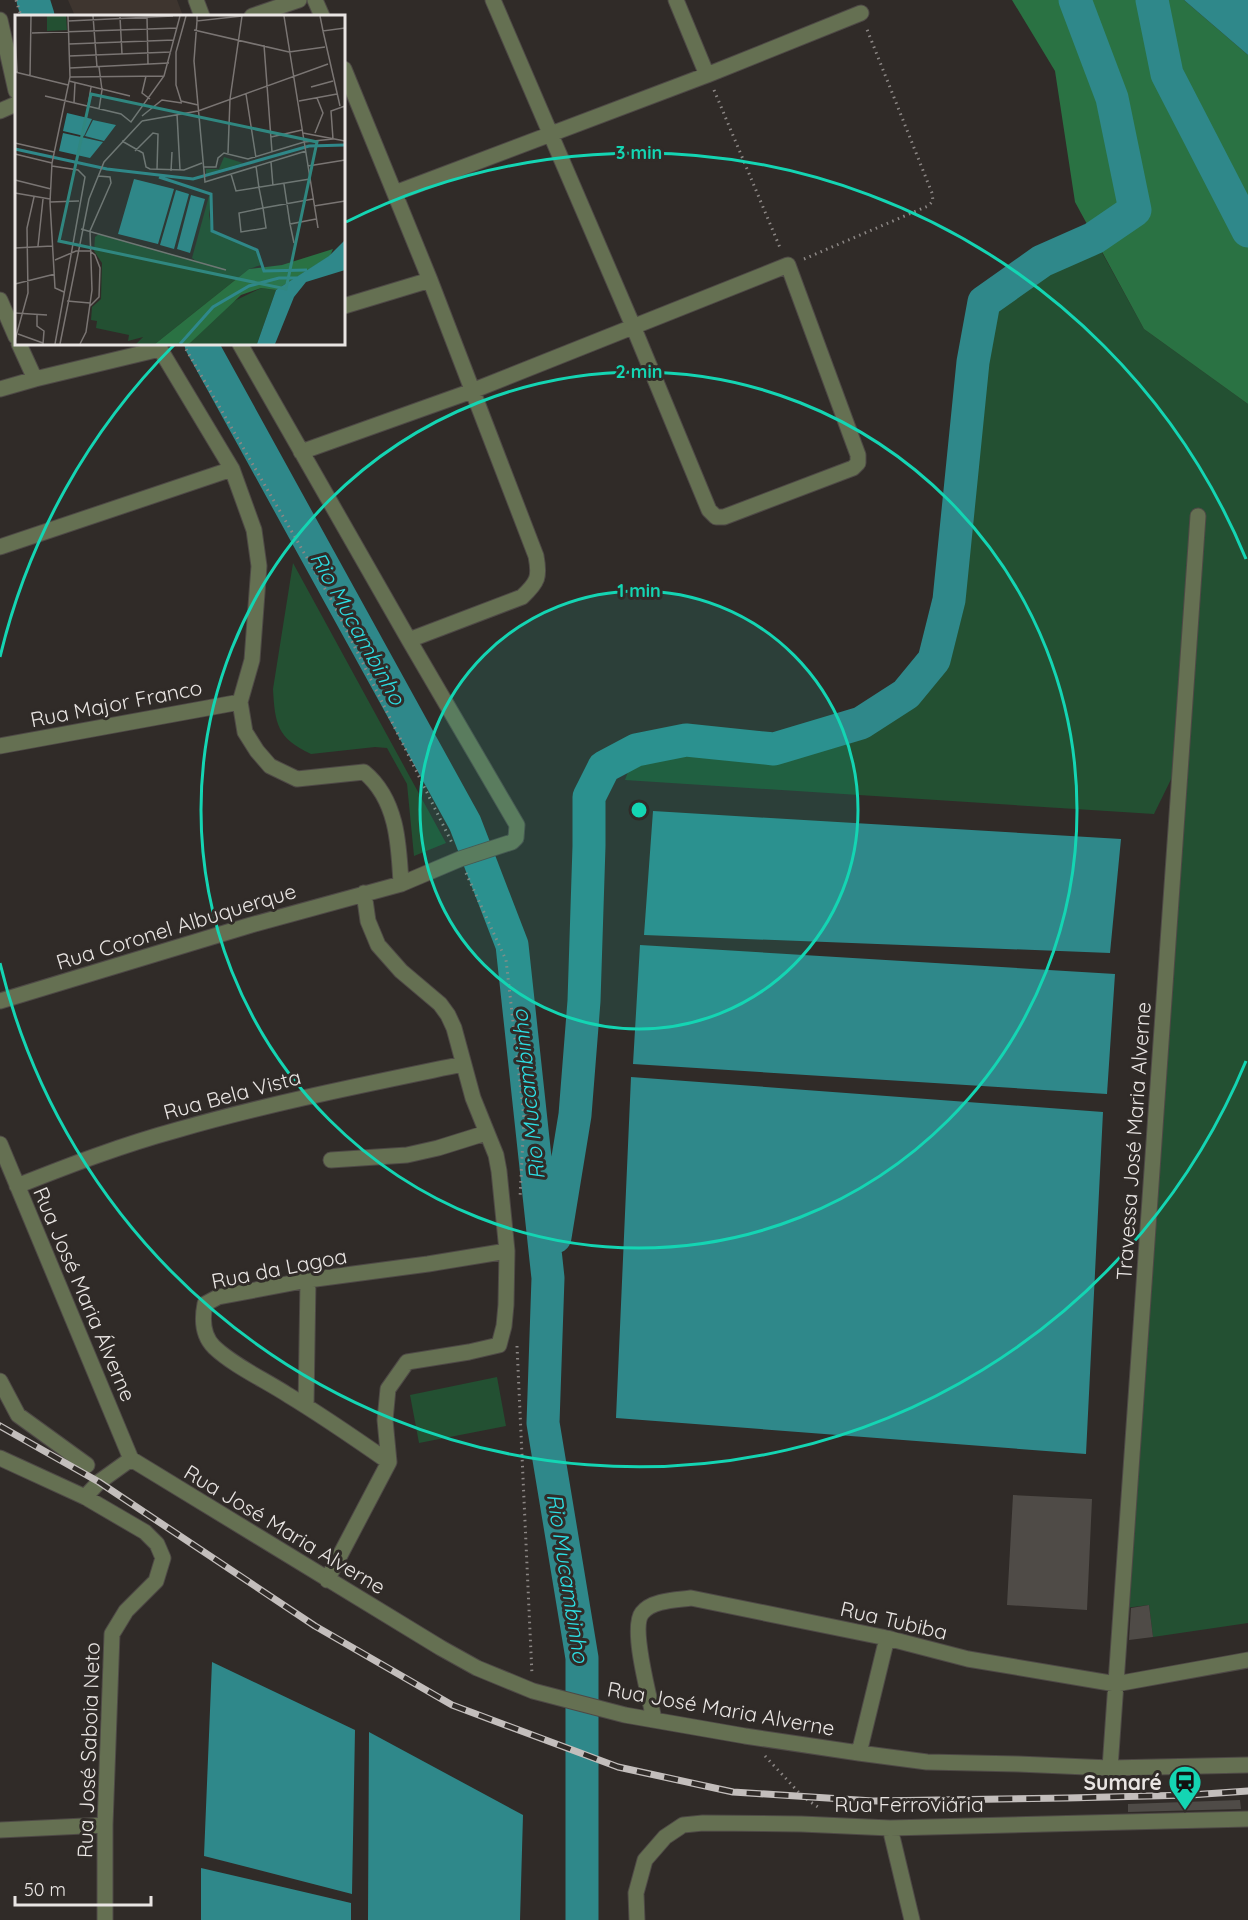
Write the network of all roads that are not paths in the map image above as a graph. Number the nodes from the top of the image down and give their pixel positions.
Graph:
1 (196, 0) edge
2 (299, 0) edge
3 (315, 0) edge
4 (494, 0) edge
5 (676, 0) edge
6 (861, 13) road end
7 (202, 15) edge
8 (255, 15) edge
9 (322, 15) edge
10 (0, 20) edge
11 (345, 71) edge
12 (707, 75) junction
13 (15, 87) edge
14 (15, 104) edge
15 (0, 111) edge
16 (550, 134) junction
17 (395, 193) junction
18 (430, 280) junction
19 (0, 300) edge
20 (345, 306) edge
21 (633, 326) junction
22 (15, 335) edge
23 (19, 345) edge
24 (241, 345) edge
25 (159, 346) edge
26 (35, 379) junction
27 (0, 389) edge
28 (472, 391) junction
29 (301, 452) junction
30 (232, 469) junction
31 (1198, 516) dead end
32 (0, 547) edge
33 (409, 640) junction
34 (240, 702) junction
35 (0, 746) edge
36 (401, 884) junction
37 (364, 893) junction
38 (0, 1001) edge
39 (463, 1064) junction
40 (486, 1133) junction
41 (0, 1144) edge
42 (331, 1160) dead end
43 (17, 1186) junction
44 (507, 1251) junction
45 (308, 1280) junction
46 (0, 1381) edge
47 (306, 1406) junction
48 (0, 1458) edge
49 (131, 1459) junction
50 (389, 1462) junction
51 (87, 1465) dead end
52 (85, 1497) junction
53 (327, 1580) junction
54 (887, 1638) junction
55 (1248, 1660) edge
56 (1116, 1684) junction
57 (654, 1719) junction
58 (859, 1753) junction
59 (1248, 1765) edge
60 (1110, 1768) junction
61 (1248, 1820) edge
62 (105, 1825) junction
63 (890, 1828) junction
64 (0, 1830) edge
65 (105, 1920) edge
66 (637, 1920) edge
67 (912, 1920) edge

1 - 7 street
2 - 8 street
3 - 9 street
4 - 16 street
5 - 12 street
6 - 12 street
10 - 13 street
11 - 17 street
12 - 16 street
14 - 15 street
16 - 17 street
16 - 21 street
17 - 18 street
18 - 20 street
18 - 28 street
19 - 22 street
21 - 21 street
21 - 28 street
23 - 26 street
24 - 29 street
25 - 26 street
25 - 30 street
26 - 27 street
28 - 29 street
28 - 33 street
29 - 33 street
30 - 32 street
30 - 34 street
31 - 56 street, Travessa José Maria Alverne
33 - 36 street, Rua Coronel Albuquerque
34 - 35 street, Rua Major Franco
34 - 36 street
36 - 37 street, Rua Coronel Albuquerque
37 - 38 street, Rua Coronel Albuquerque
37 - 39 street
39 - 40 street
39 - 43 street, Rua Bela Vista
40 - 42 street
40 - 44 street
41 - 43 street, Rua José Maria Álverne
43 - 49 street, Rua José Maria Álverne
44 - 45 street, Rua da Lagoa
44 - 50 street
45 - 47 street
45 - 47 street, Rua da Lagoa
46 - 51 street
47 - 50 street, Rua da Lagoa
48 - 52 street
49 - 52 street
49 - 53 street, Rua José Maria Alverne
50 - 53 street
52 - 62 street, Rua José Saboia Neto
53 - 57 street, Rua José Maria Alverne
54 - 56 street, Rua Tubiba
54 - 57 street, Rua Tubiba
54 - 58 street
55 - 56 street, Rua Tubiba
56 - 60 street, Travessa José Maria Alverne
57 - 58 street, Rua José Maria Alverne
58 - 60 street, Rua José Maria Alverne
59 - 60 street, Rua José Maria Alverne
61 - 63 street, Rua Ferroviária
62 - 64 street
62 - 65 street, Rua José Saboia Neto
63 - 66 street, Rua Ferroviária
63 - 67 street

